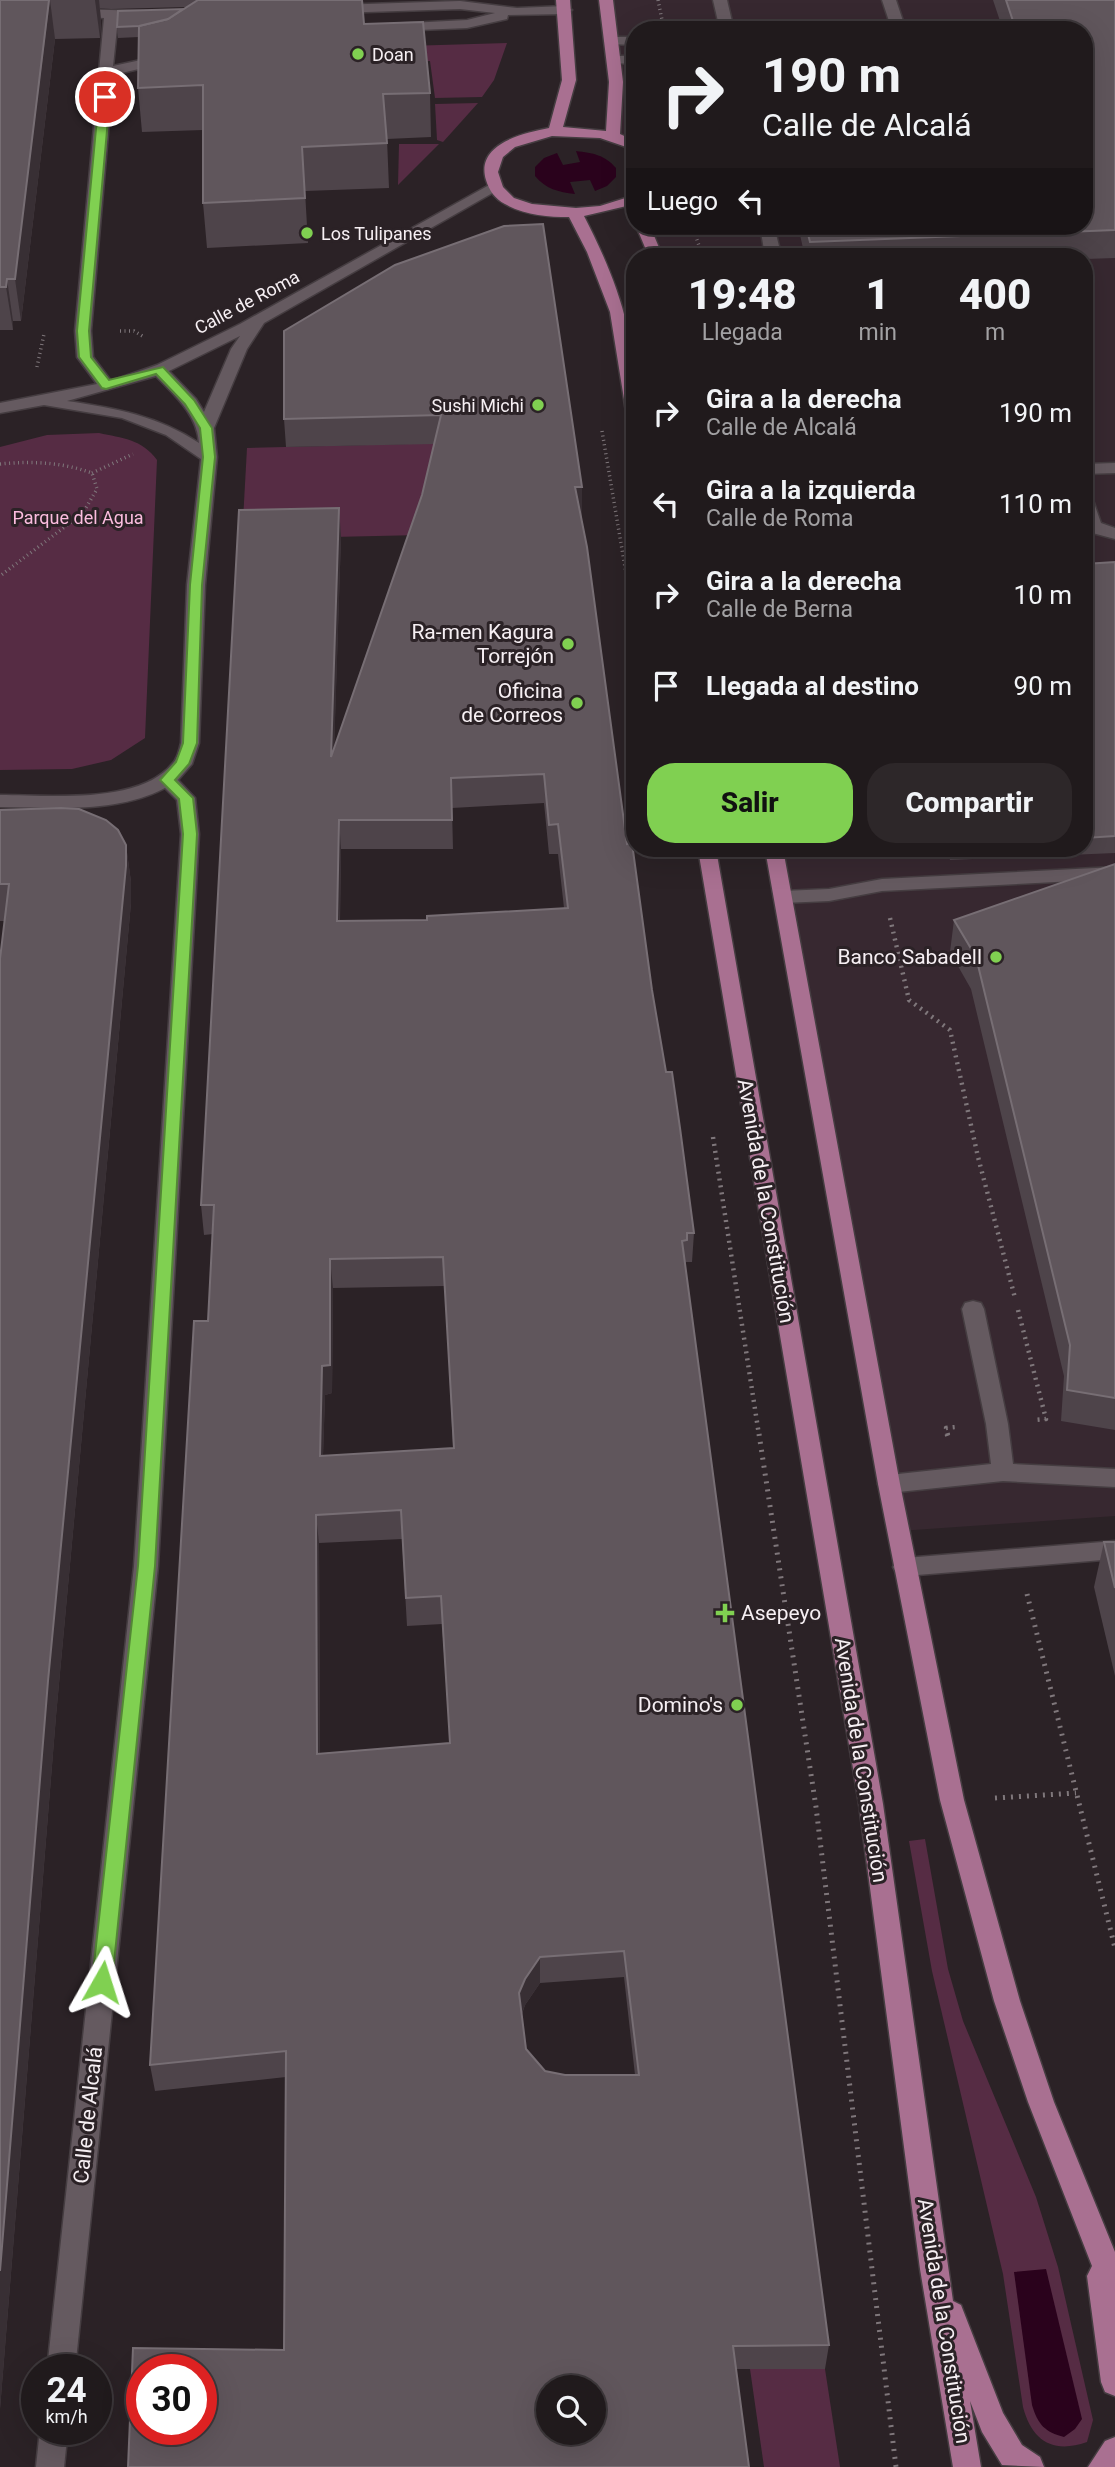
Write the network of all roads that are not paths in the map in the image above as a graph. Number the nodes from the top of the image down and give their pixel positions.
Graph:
1 (606, 0) edge
2 (720, 0) edge
3 (889, 0) edge
4 (564, 5) edge
5 (322, 10) edge
6 (517, 12) junction
7 (54, 14) dead end
8 (161, 15) edge
9 (111, 16) junction
10 (725, 21) edge
11 (897, 21) edge
12 (386, 28) edge
13 (613, 41) junction
14 (626, 41) edge
15 (181, 51) edge
16 (615, 60) junction
17 (626, 60) edge
18 (107, 72) junction
19 (555, 131) junction
20 (613, 135) junction
21 (626, 142) edge
22 (496, 187) junction
23 (626, 205) edge
24 (575, 214) junction
25 (259, 319) junction
26 (626, 362) edge
27 (158, 369) junction
28 (106, 385) junction
29 (41, 401) junction
30 (0, 408) edge
31 (206, 428) junction
32 (209, 457) junction
33 (1115, 467) edge
34 (1093, 468) edge
35 (1093, 527) edge
36 (1115, 534) edge
37 (167, 780) junction
38 (0, 801) edge
39 (708, 857) edge
40 (776, 857) edge
41 (1115, 873) edge
42 (1115, 886) edge
43 (829, 895) junction
44 (783, 897) junction
45 (973, 1309) dead end
46 (1003, 1472) junction
47 (1115, 1478) edge
48 (889, 1484) junction
49 (1115, 1550) edge
50 (905, 1567) junction
51 (1096, 2236) junction
52 (934, 2269) junction
53 (1115, 2292) edge
54 (63, 2354) edge
55 (1115, 2382) edge
56 (52, 2445) edge
57 (1115, 2451) edge
58 (50, 2467) edge
59 (967, 2467) edge
60 (1030, 2467) edge
61 (1102, 2467) edge

1 - 13 main road
2 - 10 street
3 - 11 street
4 - 6 street
4 - 19 main road
5 - 6 street
6 - 12 street
7 - 9 street
8 - 9 street
9 - 18 street
13 - 14 street
13 - 16 main road
15 - 18 street
16 - 17 street
16 - 20 main road
18 - 28 street
19 - 20 main road
19 - 22 main road
20 - 21 main road
22 - 24 main road
22 - 25 street, Calle de Roma
23 - 24 main road
24 - 26 main road
25 - 27 street, Calle de Roma
25 - 31 street
27 - 28 street, Calle de Roma
27 - 31 street
28 - 29 street, Calle de Roma
29 - 30 street, Calle de Roma
29 - 32 street
31 - 32 street
32 - 37 street
33 - 34 street
35 - 36 street
37 - 38 street
37 - 54 street, Calle de Alcalá
39 - 52 main road, Avenida de la Constitución
40 - 44 main road
41 - 43 street
42 - 43 street
43 - 44 street
44 - 48 main road
45 - 46 street
46 - 47 street
46 - 48 street
48 - 50 main road
49 - 50 street
50 - 51 main road
51 - 53 main road
51 - 55 main road
52 - 59 main road, Avenida de la Constitución
52 - 60 main road
56 - 58 street
57 - 61 main road

